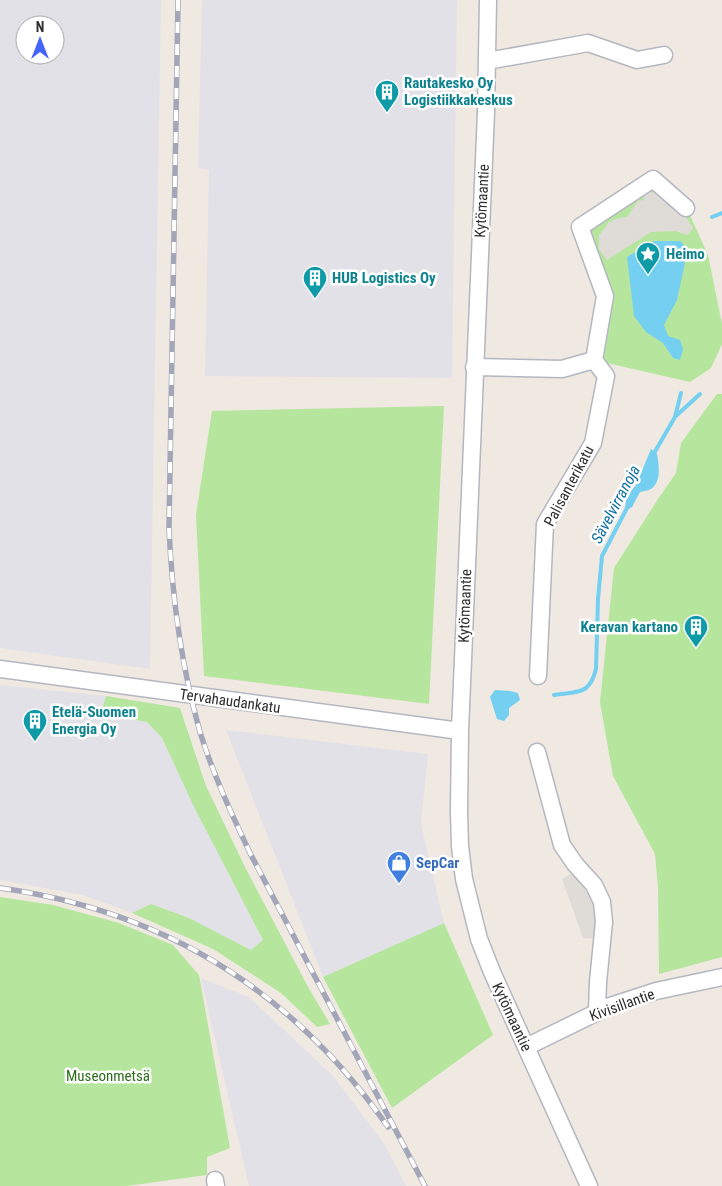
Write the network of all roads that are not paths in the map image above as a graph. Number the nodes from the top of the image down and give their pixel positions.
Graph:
1 (488, 0) edge
2 (664, 56) dead end
3 (487, 61) junction
4 (686, 208) dead end
5 (594, 360) junction
6 (474, 367) junction
7 (0, 669) edge
8 (538, 676) dead end
9 (460, 732) junction
10 (537, 752) dead end
11 (722, 977) edge
12 (597, 1011) junction
13 (526, 1047) junction
14 (590, 1186) edge

1 - 3 street, Kytömaantie
2 - 3 street
3 - 6 street, Kytömaantie
4 - 5 street
5 - 6 street
5 - 8 street, Palisanterikatu
6 - 9 street, Kytömaantie
7 - 9 street, Tervahaudankatu
9 - 13 street, Kytömaantie
10 - 12 street
11 - 12 street, Kivisillantie
12 - 13 street, Kivisillantie
13 - 14 street, Kytömaantie

